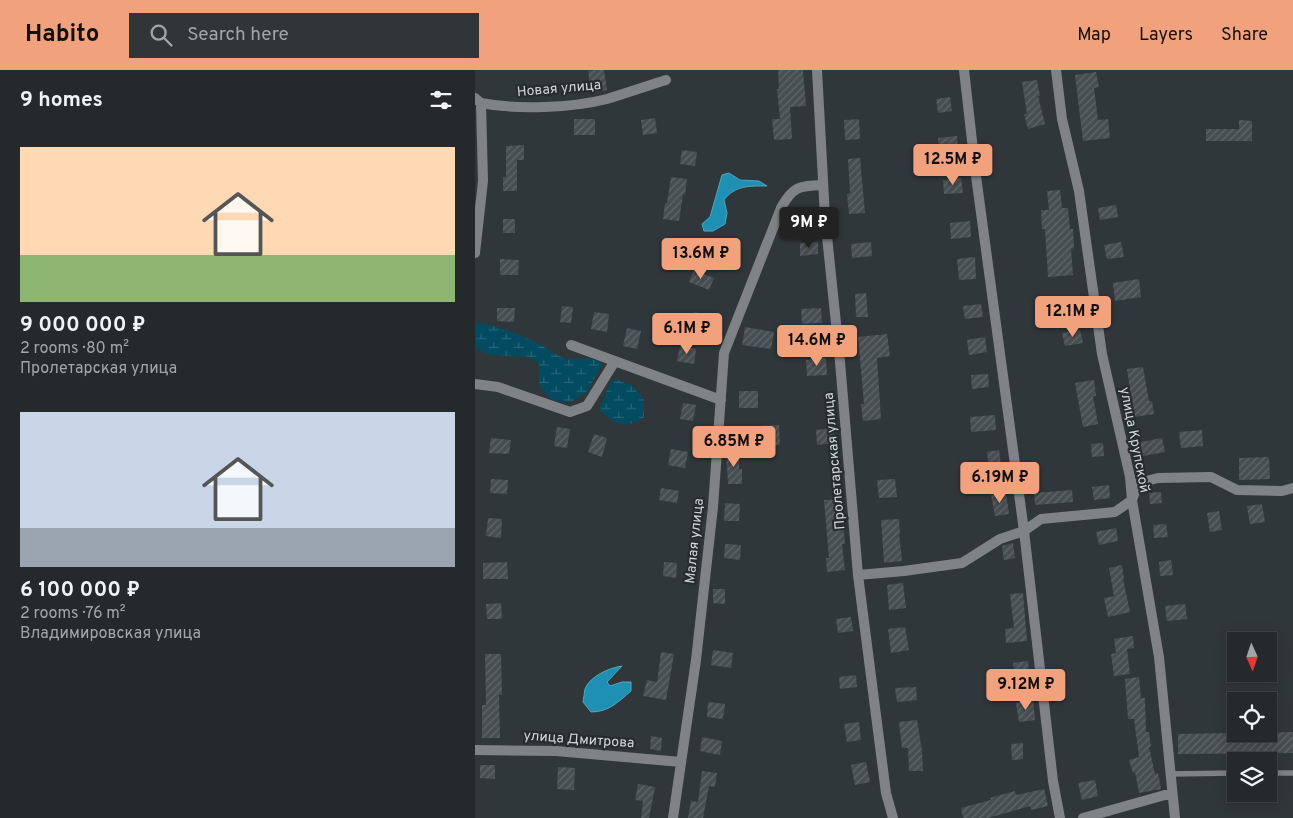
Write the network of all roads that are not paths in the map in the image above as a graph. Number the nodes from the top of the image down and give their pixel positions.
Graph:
1 (817, 70) edge
2 (964, 70) edge
3 (1056, 70) edge
4 (666, 80) dead end
5 (478, 100) edge
6 (823, 184) junction
7 (475, 253) edge
8 (571, 345) dead end
9 (615, 361) junction
10 (475, 384) edge
11 (721, 400) junction
12 (1293, 488) edge
13 (1132, 500) junction
14 (1024, 531) junction
15 (858, 575) junction
16 (475, 750) edge
17 (681, 762) junction
18 (1227, 773) edge
19 (1277, 773) edge
20 (1293, 773) edge
21 (1170, 774) junction
22 (1171, 793) junction
23 (673, 818) edge
24 (893, 818) edge
25 (1060, 818) edge
26 (1083, 818) edge
27 (1175, 818) edge

1 - 6 street, Пролетарская улица
2 - 14 street
3 - 13 street, улица Крупской
4 - 5 street, Новая улица
5 - 7 street
6 - 11 street, Малая улица
6 - 15 street, Пролетарская улица
8 - 9 street
9 - 10 street
9 - 11 street
11 - 17 street, Малая улица
12 - 13 street
13 - 14 street
13 - 21 street, улица Крупской
14 - 15 street
14 - 25 street
15 - 24 street, Пролетарская улица
16 - 17 street, улица Дмитрова
17 - 23 street, Малая улица
18 - 21 lane
19 - 20 lane
21 - 22 street, улица Крупской
22 - 26 street
22 - 27 street, улица Крупской

